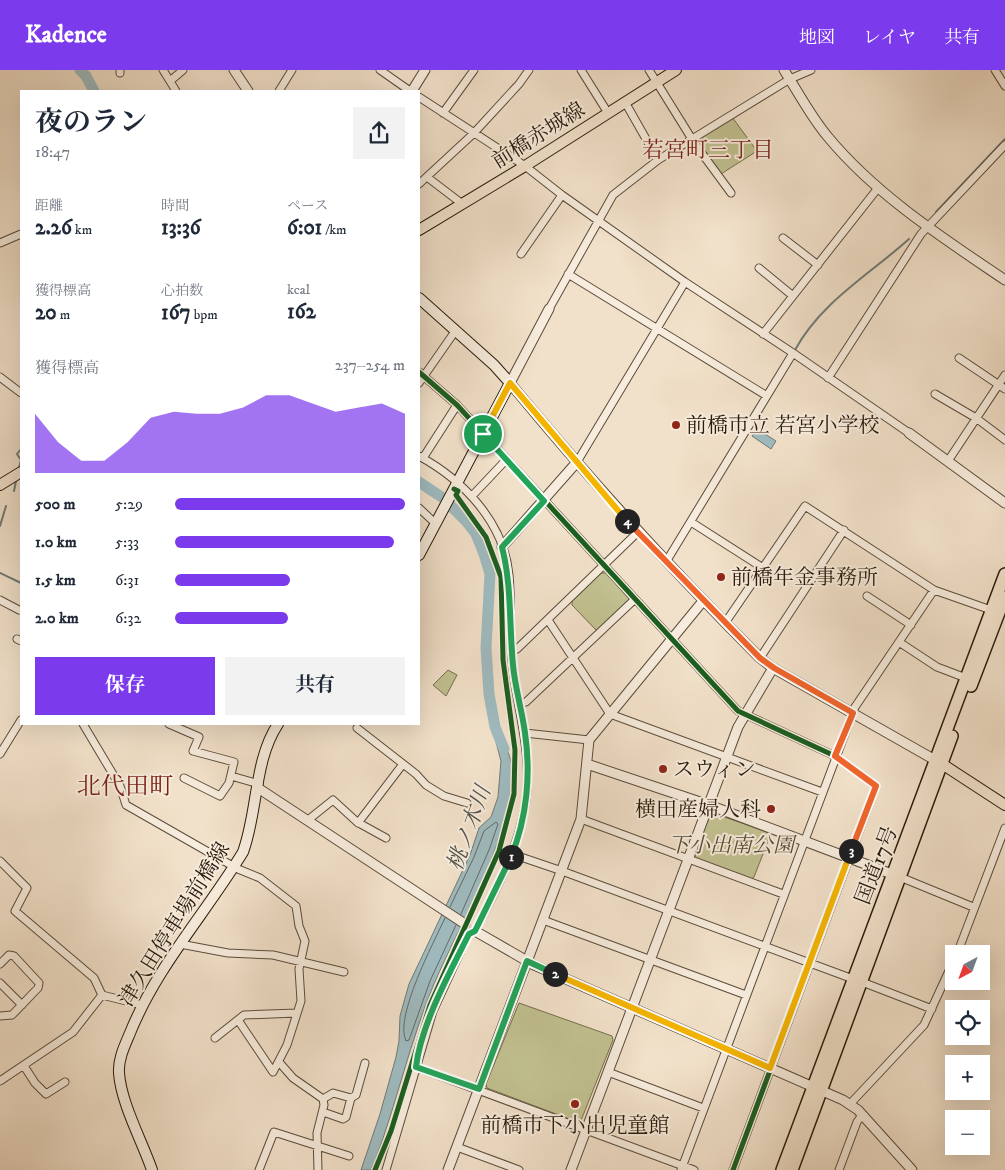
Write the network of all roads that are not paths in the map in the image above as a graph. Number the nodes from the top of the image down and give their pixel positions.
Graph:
1 (163, 70) edge
2 (183, 70) edge
3 (234, 70) edge
4 (292, 70) edge
5 (380, 70) edge
6 (425, 70) edge
7 (474, 70) edge
8 (529, 70) edge
9 (581, 70) edge
10 (649, 70) edge
11 (676, 70) edge
12 (784, 70) edge
13 (811, 70) edge
14 (995, 70) edge
15 (790, 79) junction
16 (170, 82) junction
17 (657, 82) junction
18 (1005, 86) edge
19 (175, 90) edge
20 (247, 90) edge
21 (280, 90) edge
22 (410, 90) edge
23 (412, 90) edge
24 (420, 98) edge
25 (625, 102) junction
26 (443, 113) junction
27 (608, 113) junction
28 (473, 134) junction
29 (692, 139) junction
30 (1005, 145) edge
31 (658, 160) junction
32 (525, 166) junction
33 (427, 177) junction
34 (420, 183) edge
35 (878, 188) junction
36 (731, 193) dead end
37 (562, 195) junction
38 (461, 203) junction
39 (597, 220) junction
40 (928, 226) junction
41 (420, 229) edge
42 (20, 234) edge
43 (783, 238) dead end
44 (0, 242) edge
45 (521, 254) dead end
46 (818, 265) junction
47 (759, 268) dead end
48 (568, 274) junction
49 (1005, 280) edge
50 (686, 282) junction
51 (793, 296) junction
52 (420, 299) edge
53 (549, 309) joint
54 (657, 329) junction
55 (456, 330) junction
56 (763, 334) junction
57 (793, 353) junction
58 (959, 358) dead end
59 (421, 374) edge
60 (1005, 375) edge
61 (0, 377) edge
62 (828, 378) junction
63 (510, 383) junction
64 (1002, 386) edge
65 (20, 392) edge
66 (936, 394) dead end
67 (767, 396) junction
68 (457, 405) junction
69 (976, 418) junction
70 (909, 433) joint
71 (483, 434) junction
72 (1005, 440) edge
73 (421, 457) edge
74 (506, 460) junction
75 (948, 461) junction
76 (577, 462) junction
77 (20, 473) edge
78 (0, 485) edge
79 (455, 487) junction
80 (472, 496) junction
81 (544, 501) junction
82 (1005, 503) edge
83 (420, 509) edge
84 (437, 521) junction
85 (691, 522) junction
86 (844, 530) junction
87 (638, 532) junction
88 (502, 547) junction
89 (420, 552) edge
90 (666, 562) junction
91 (603, 565) junction
92 (763, 568) junction
93 (1005, 574) edge
94 (934, 590) junction
95 (867, 596) dead end
96 (1005, 597) edge
97 (0, 600) edge
98 (634, 600) junction
99 (703, 601) junction
100 (19, 610) dead end
101 (991, 610) junction
102 (548, 620) junction
103 (725, 623) junction
104 (911, 625) junction
105 (670, 638) junction
106 (899, 642) junction
107 (511, 650) junction
108 (574, 658) junction
109 (760, 658) junction
110 (774, 668) junction
111 (966, 678) junction
112 (519, 704) junction
113 (853, 713) junction
114 (610, 714) junction
115 (744, 715) junction
116 (20, 722) edge
117 (84, 725) edge
118 (171, 725) edge
119 (277, 725) edge
120 (357, 728) dead end
121 (525, 733) junction
122 (589, 740) junction
123 (0, 754) edge
124 (835, 756) junction
125 (727, 757) junction
126 (939, 762) junction
127 (403, 764) junction
128 (587, 764) junction
129 (231, 776) junction
130 (184, 778) dead end
131 (258, 786) junction
132 (822, 792) junction
133 (466, 802) dead end
134 (709, 805) junction
135 (1005, 805) edge
136 (581, 819) junction
137 (308, 820) junction
138 (358, 823) junction
139 (1005, 828) edge
140 (386, 838) dead end
141 (803, 840) junction
142 (512, 854) junction
143 (689, 858) junction
144 (849, 858) junction
145 (1, 866) edge
146 (234, 866) junction
147 (562, 870) junction
148 (896, 876) junction
149 (783, 894) junction
150 (973, 907) junction
151 (669, 910) junction
152 (543, 920) junction
153 (465, 924) joint
154 (475, 931) junction
155 (180, 944) junction
156 (960, 945) edge
157 (764, 946) junction
158 (650, 959) junction
159 (301, 961) junction
160 (527, 961) junction
161 (809, 963) junction
162 (0, 964) edge
163 (344, 972) dead end
164 (857, 980) junction
165 (945, 980) edge
166 (0, 982) edge
167 (102, 995) junction
168 (746, 995) junction
169 (142, 1004) junction
170 (22, 1005) junction
171 (632, 1008) junction
172 (932, 1009) junction
173 (297, 1013) junction
174 (0, 1016) edge
175 (238, 1020) junction
176 (215, 1038) dead end
177 (726, 1048) junction
178 (279, 1062) junction
179 (365, 1063) dead end
180 (24, 1066) junction
181 (416, 1067) junction
182 (770, 1068) junction
183 (608, 1072) junction
184 (0, 1081) edge
185 (65, 1082) dead end
186 (817, 1088) junction
187 (479, 1089) junction
188 (351, 1098) junction
189 (323, 1099) junction
190 (850, 1104) junction
191 (703, 1108) junction
192 (323, 1112) junction
193 (862, 1115) junction
194 (586, 1130) junction
195 (457, 1147) junction
196 (319, 1148) junction
197 (349, 1156) dead end
198 (681, 1168) edge
199 (152, 1170) edge
200 (259, 1170) edge
201 (318, 1170) edge
202 (386, 1170) edge
203 (448, 1170) edge
204 (519, 1170) edge
205 (571, 1170) edge
206 (694, 1170) edge
207 (733, 1170) edge
208 (782, 1170) edge
209 (792, 1170) edge
210 (839, 1170) edge
211 (912, 1170) edge

1 - 16 street
2 - 16 street
3 - 20 street
4 - 21 street
5 - 22 street
6 - 23 street
7 - 26 street
8 - 28 street
9 - 27 street
10 - 17 street
11 - 17 main road, 前橋赤城線
12 - 15 street
13 - 15 street
14 - 18 street
15 - 29 street
15 - 35 street
16 - 19 street
17 - 25 main road, 前橋赤城線
17 - 29 street
24 - 26 street
25 - 27 main road, 前橋赤城線
25 - 31 street
26 - 28 street
27 - 32 main road, 前橋赤城線
28 - 32 street
28 - 33 street
29 - 31 street
29 - 36 street
30 - 40 street
31 - 39 street
32 - 37 street
32 - 38 main road, 前橋赤城線
33 - 34 street
33 - 38 street
35 - 40 street
35 - 46 street
37 - 39 street
37 - 45 street
38 - 41 main road, 前橋赤城線
39 - 48 street
39 - 50 street
40 - 49 street
40 - 62 street
42 - 44 street
43 - 46 street
46 - 51 street
47 - 51 street
48 - 53 street
48 - 54 street
50 - 54 street
50 - 56 street
51 - 56 street
52 - 55 main road
53 - 63 street
54 - 67 street
54 - 76 street
55 - 59 street
55 - 63 main road
56 - 57 street
57 - 62 street
57 - 67 street
58 - 64 street
59 - 68 street
60 - 64 street
61 - 65 street
62 - 70 street
63 - 71 main road
63 - 76 street
64 - 69 street
66 - 69 street
67 - 85 street
68 - 71 street
68 - 73 street
69 - 72 street
69 - 75 street
70 - 75 street
71 - 74 street
71 - 79 main road
73 - 79 street
74 - 80 street
74 - 81 street
75 - 82 street
76 - 81 street
76 - 87 street
77 - 78 main road
79 - 80 street
79 - 84 main road
80 - 88 street
81 - 88 street
81 - 91 street
83 - 84 street
84 - 89 main road
85 - 90 street
85 - 92 street
86 - 92 street
86 - 94 street
86 - 109 street
87 - 90 street
87 - 91 street
88 - 107 street
90 - 99 street
91 - 98 street
91 - 102 street
92 - 103 street
93 - 101 highway, 国道17号
94 - 101 street
94 - 104 street
95 - 104 street
96 - 126 highway, 国道17号
97 - 100 street
98 - 105 street
98 - 108 street
99 - 103 street
99 - 105 street
101 - 111 highway, 国道17号
102 - 107 street
102 - 108 street
103 - 109 street
104 - 106 street
105 - 114 street
105 - 115 street
106 - 111 street
106 - 113 street
107 - 112 street
108 - 112 street
108 - 114 street
109 - 110 street
110 - 113 street
110 - 115 street
111 - 126 highway, 国道17号
112 - 121 street
113 - 124 street
113 - 126 street
114 - 122 street
114 - 125 street
115 - 124 street
115 - 125 street
116 - 123 street
117 - 146 street
118 - 129 street
119 - 131 main road, 津久田停車場前橋線
120 - 127 street
121 - 122 street
121 - 142 street
122 - 128 street
124 - 132 street
124 - 144 street
125 - 132 street
125 - 134 street
126 - 135 main road
126 - 148 highway, 国道17号
127 - 133 street
127 - 138 street
128 - 134 street
128 - 136 street
129 - 130 street
129 - 131 street
131 - 137 street
131 - 146 main road, 津久田停車場前橋線
132 - 141 street
134 - 141 street
134 - 143 street
136 - 143 street
136 - 147 street
137 - 138 street
137 - 153 street
138 - 140 street
139 - 150 street
141 - 144 street
141 - 149 street
142 - 147 street
142 - 154 street
143 - 149 street
143 - 151 street
144 - 148 street
144 - 161 street
145 - 167 street
146 - 155 main road, 津久田停車場前橋線
146 - 159 street
147 - 151 street
147 - 152 street
148 - 150 street
148 - 164 highway, 国道17号
149 - 157 street
150 - 156 street
151 - 157 street
151 - 158 street
152 - 158 street
152 - 160 street
153 - 154 street
154 - 160 street
154 - 181 street
155 - 159 street
155 - 169 main road, 津久田停車場前橋線
157 - 161 street
157 - 168 street
158 - 168 street
158 - 171 street
159 - 163 street
159 - 173 street
160 - 171 street
160 - 187 street
161 - 164 street
161 - 182 street
162 - 170 street
164 - 172 street
164 - 186 highway, 国道17号
165 - 172 street
166 - 170 street
167 - 169 street
167 - 180 street
168 - 177 street
169 - 199 main road, 津久田停車場前橋線
170 - 174 street
171 - 177 street
171 - 183 street
172 - 190 street
173 - 175 street
173 - 178 street
175 - 176 street
175 - 178 street
177 - 182 street
177 - 191 street
178 - 189 street
179 - 188 street
180 - 184 street
180 - 185 street
181 - 187 street
181 - 202 street
182 - 186 street
182 - 207 street
183 - 191 street
183 - 194 street
186 - 190 street
186 - 208 highway, 国道17号
186 - 209 highway, 国道17号
187 - 194 street
187 - 195 street
188 - 189 street
188 - 192 street
189 - 192 street
190 - 193 street
191 - 198 street
192 - 196 street
193 - 210 street
193 - 211 street
194 - 198 street
194 - 205 street
195 - 203 street
195 - 204 street
196 - 197 street
196 - 200 street
196 - 201 street
198 - 206 street

